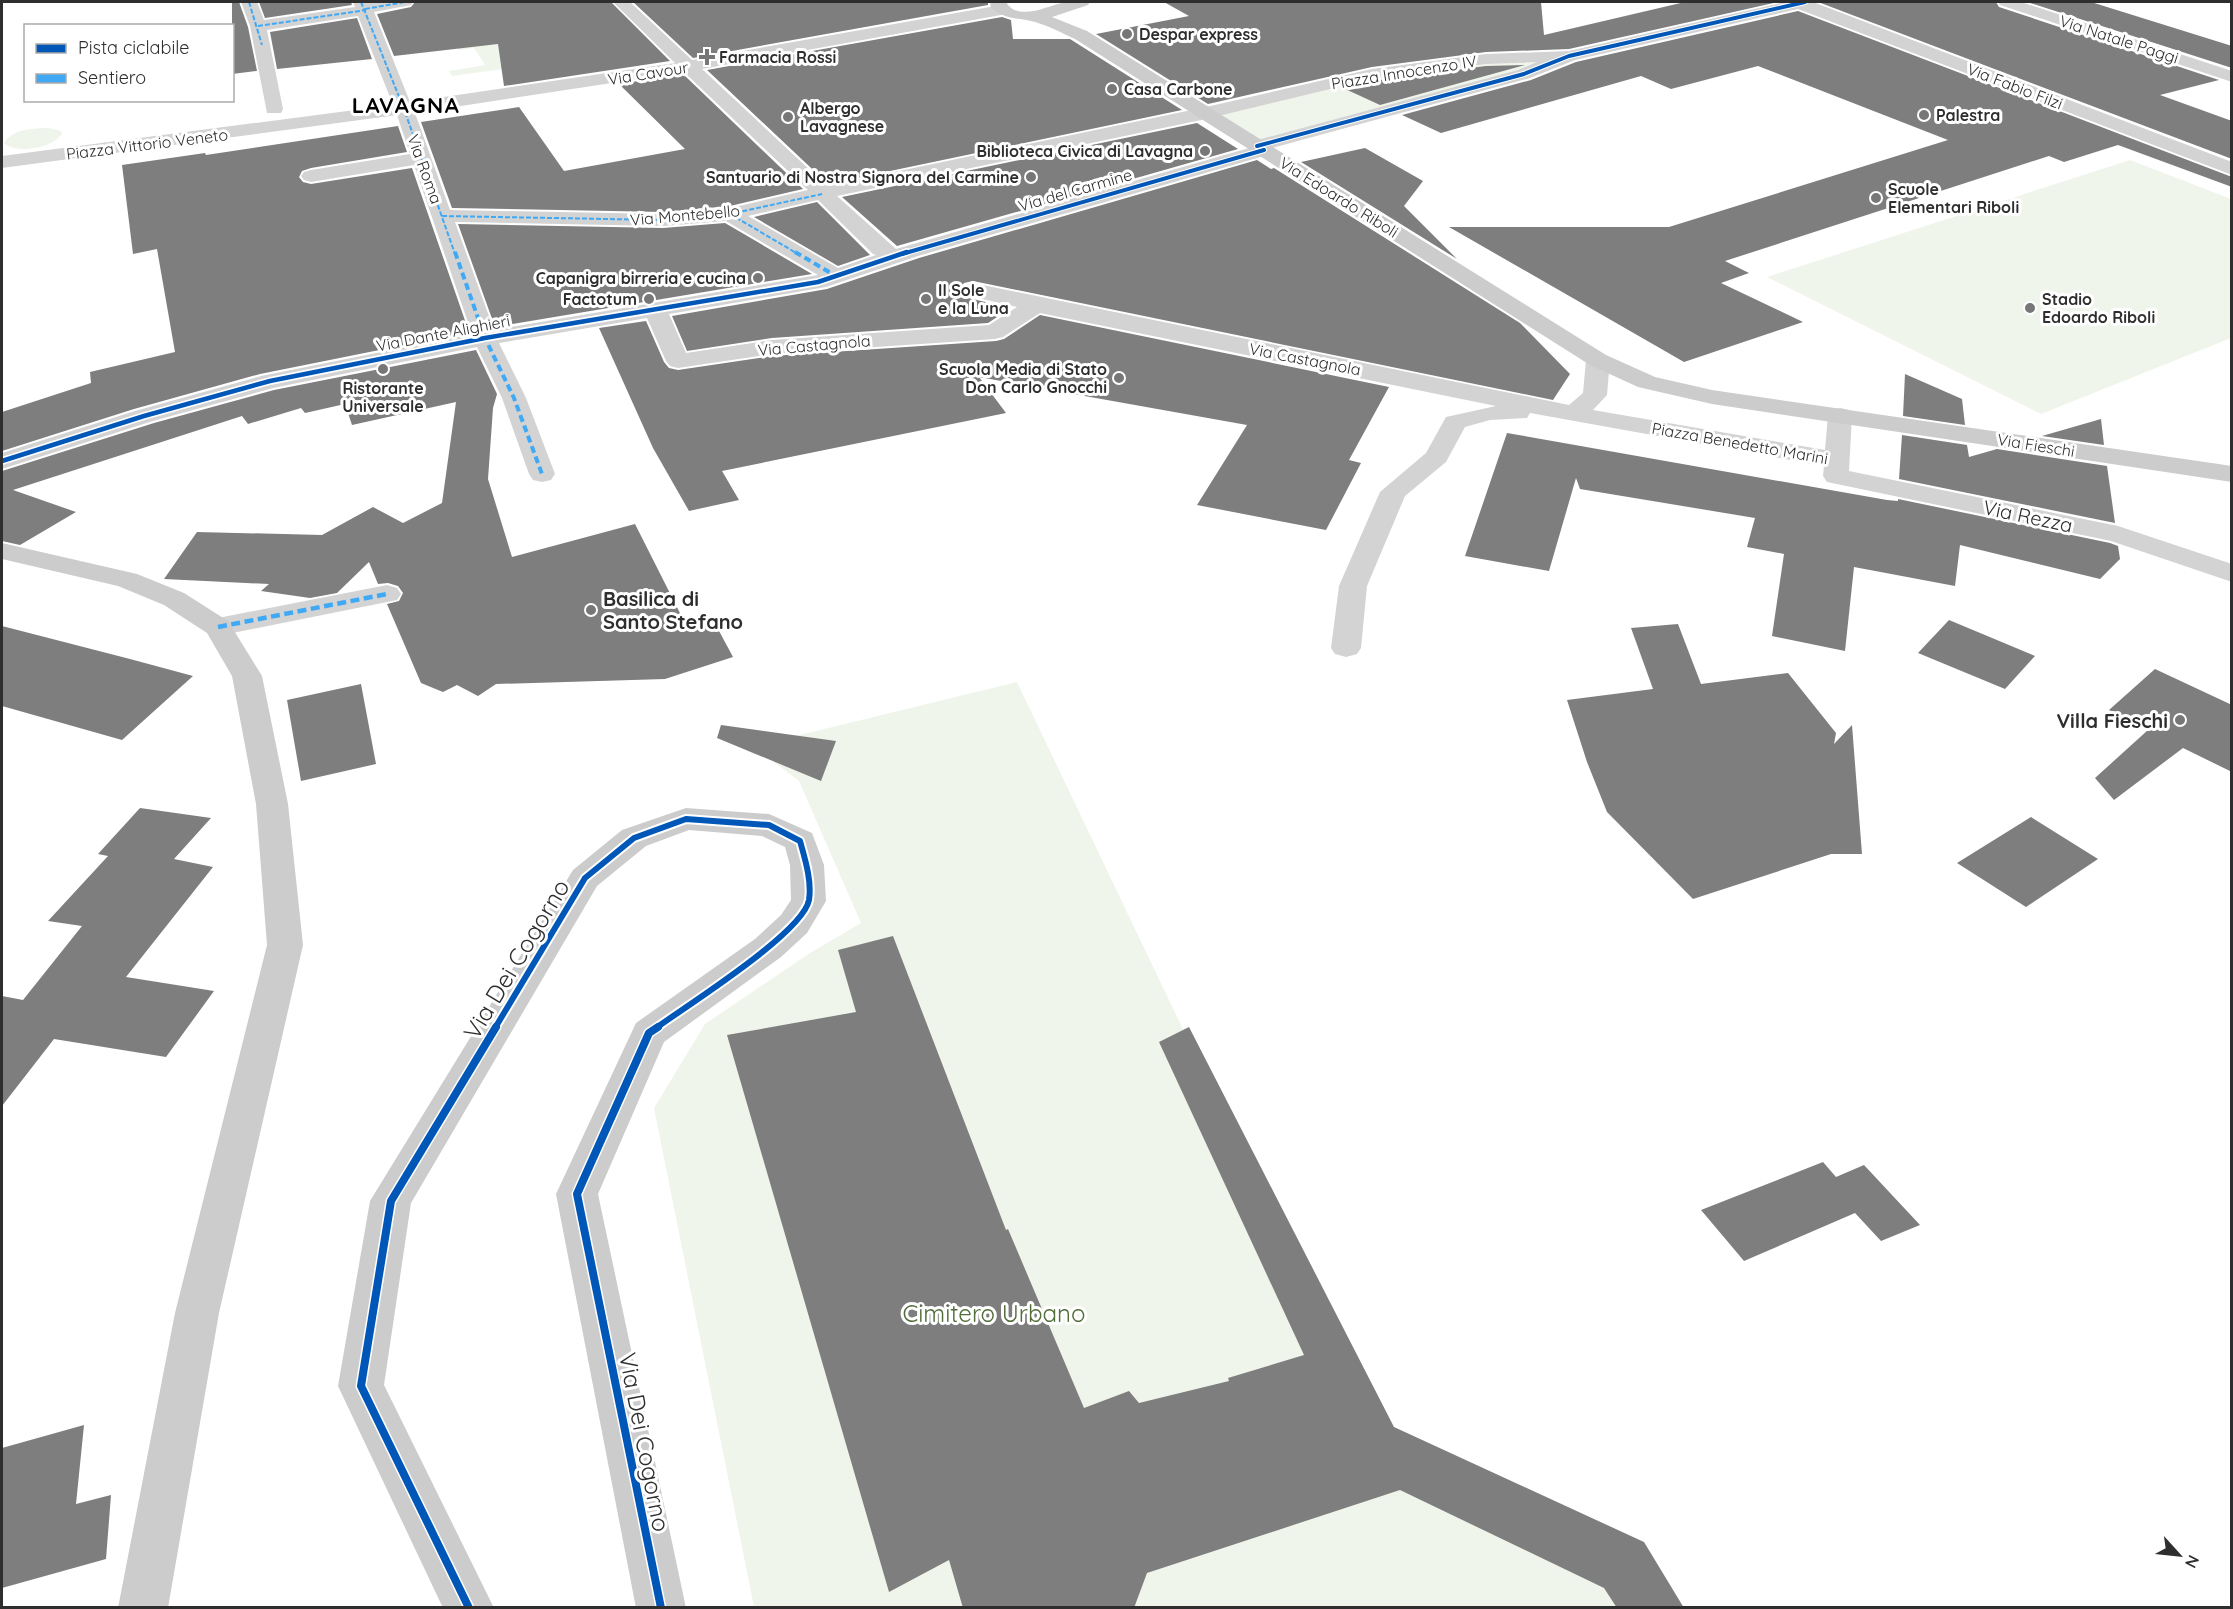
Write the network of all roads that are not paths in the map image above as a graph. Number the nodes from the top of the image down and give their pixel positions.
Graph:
1 (249, 2) edge
2 (405, 2) edge
3 (621, 2) edge
4 (1802, 2) edge
5 (2006, 2) edge
6 (1071, 5) edge
7 (999, 6) edge
8 (364, 7) edge
9 (1035, 16) junction
10 (258, 26) junction
11 (1081, 35) junction
12 (1569, 56) junction
13 (689, 67) junction
14 (2232, 77) edge
15 (274, 110) dead end
16 (404, 110) junction
17 (1206, 113) junction
18 (293, 124) joint
19 (1260, 148) junction
20 (421, 158) junction
21 (2, 162) edge
22 (2232, 169) edge
23 (311, 176) dead end
24 (822, 194) junction
25 (730, 214) junction
26 (442, 216) junction
27 (895, 257) junction
28 (836, 276) junction
29 (973, 290) dead end
30 (1036, 305) junction
31 (655, 309) junction
32 (485, 338) junction
33 (1598, 360) junction
34 (1574, 414) junction
35 (1840, 415) junction
36 (1836, 460) junction
37 (2, 461) edge
38 (542, 474) dead end
39 (2232, 474) edge
40 (2, 551) edge
41 (2232, 574) edge
42 (387, 594) dead end
43 (218, 627) junction
44 (1346, 648) dead end
45 (143, 1608) edge
46 (469, 1608) edge
47 (661, 1608) edge

1 - 10 street
2 - 8 street
3 - 13 street
4 - 12 street
4 - 22 street, Via Fabio Filzi
5 - 14 street, Via Natale Paggi
6 - 9 street
6 - 11 street, Via Edoardo Riboli
7 - 9 street
7 - 13 street, Via Cavour
8 - 10 street
8 - 16 street, Via Roma
9 - 11 street, Via Edoardo Riboli
10 - 15 street
11 - 17 street, Via Edoardo Riboli
12 - 17 street, Piazza Innocenzo IV
12 - 19 street, Via del Carmine
13 - 16 street, Via Cavour
13 - 24 street
16 - 18 street, Via Cavour
16 - 20 street, Via Roma
17 - 19 street, Via Edoardo Riboli
17 - 24 street, Via Montebello
18 - 21 street, Piazza Vittorio Veneto
19 - 27 street, Via del Carmine
19 - 33 street, Via Edoardo Riboli
20 - 23 street
20 - 26 street, Via Roma
24 - 25 street, Via Montebello
24 - 27 street
25 - 26 street, Via Montebello
25 - 28 street
26 - 32 street, Via Roma
27 - 28 street, Via Dante Alighieri
28 - 31 street, Via Dante Alighieri
29 - 30 street, Via Castagnola
30 - 31 street, Via Castagnola
30 - 34 street, Via Castagnola
31 - 32 street, Via Dante Alighieri
32 - 37 street, Via Dante Alighieri
32 - 38 street, Via Roma
33 - 34 street
33 - 35 street
34 - 36 street, Piazza Benedetto Marini
34 - 44 street
35 - 36 street, Piazza Benedetto Marini
35 - 39 street, Via Fieschi
36 - 41 street, Via Rezza
40 - 43 street
42 - 43 street
43 - 45 street
46 - 47 street, Via Dei Cogorno

